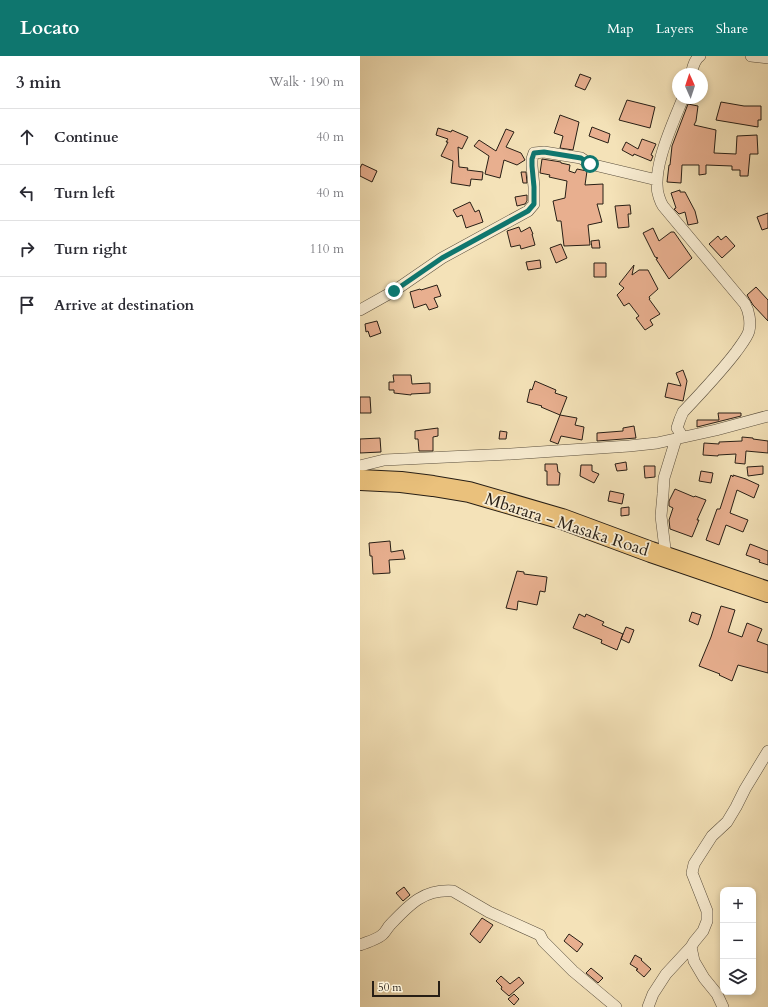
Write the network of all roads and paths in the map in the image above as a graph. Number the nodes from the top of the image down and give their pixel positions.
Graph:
1 (700, 56) edge
2 (751, 56) edge
3 (768, 58) edge
4 (693, 68) edge
5 (680, 104) edge
6 (657, 180) junction
7 (360, 310) edge
8 (768, 416) edge
9 (680, 438) junction
10 (360, 466) edge
11 (360, 480) edge
12 (666, 557) junction
13 (768, 592) edge
14 (768, 751) edge
15 (360, 945) edge
16 (692, 947) junction
17 (616, 1007) edge
18 (648, 1007) edge
19 (723, 1007) edge

1 - 4 street
2 - 3 street
5 - 6 street
6 - 7 street
6 - 9 street
8 - 9 street
9 - 10 street
9 - 12 street
11 - 12 highway, Mbarara - Masaka Road
12 - 13 highway, Mbarara - Masaka Road
14 - 16 street
15 - 17 street
16 - 18 street
16 - 19 street

